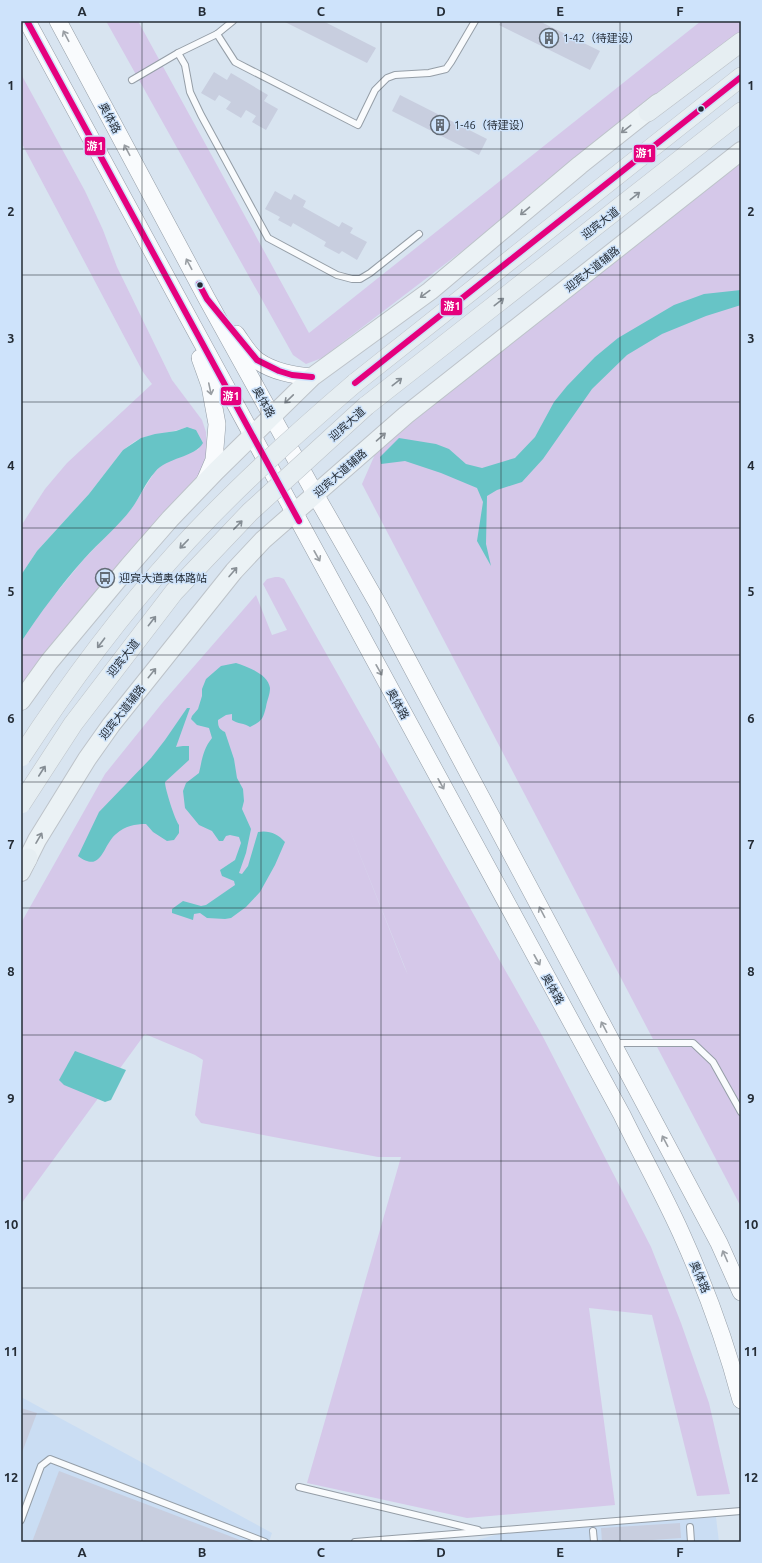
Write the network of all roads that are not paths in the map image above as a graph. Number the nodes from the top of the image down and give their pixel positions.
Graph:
1 (27, 21) edge
2 (58, 21) edge
3 (233, 21) edge
4 (475, 21) edge
5 (741, 32) edge
6 (217, 34) junction
7 (741, 42) edge
8 (178, 54) junction
9 (741, 77) edge
10 (132, 80) dead end
11 (648, 112) junction
12 (741, 112) edge
13 (741, 151) edge
14 (418, 234) dead end
15 (207, 299) junction
16 (185, 312) junction
17 (312, 377) junction
18 (272, 416) junction
19 (252, 435) junction
20 (204, 483) junction
21 (315, 495) junction
22 (294, 513) junction
23 (21, 700) edge
24 (21, 756) edge
25 (21, 804) edge
26 (23, 867) edge
27 (612, 1043) junction
28 (741, 1112) edge
29 (741, 1292) edge
30 (741, 1400) edge
31 (299, 1487) dead end
32 (741, 1511) edge
33 (21, 1520) edge
34 (690, 1527) dead end
35 (484, 1532) junction
36 (593, 1532) dead end
37 (266, 1542) edge
38 (355, 1542) edge
39 (594, 1542) edge
40 (691, 1542) edge

1 - 16 main road, 奥体路
15 -> 2 main road, 奥体路
3 - 6 lane
4 - 6 lane
5 - 11 main road
6 - 8 lane
7 - 11 highway
8 - 10 lane
8 - 14 lane
9 -> 24 highway, bridge
11 -> 17 main road
25 -> 12 highway, 迎宾大道, bridge
21 -> 13 main road, 迎宾大道辅路
15 - 17 main road
15 - 18 main road, 奥体路
16 - 19 main road, 奥体路
16 -> 20 main road
17 -> 18 main road
18 - 19 main road
18 - 21 main road, 奥体路
19 - 20 main road
19 - 22 main road, 奥体路
20 - 23 main road
21 - 22 main road, 迎宾大道辅路
27 -> 21 main road, 奥体路
26 -> 22 main road, 迎宾大道辅路
22 -> 30 main road, 奥体路
27 - 28 lane
29 -> 27 main road, 奥体路
31 - 35 lane
32 - 35 lane
33 - 37 lane
34 - 40 lane
35 - 38 lane
36 - 39 lane

